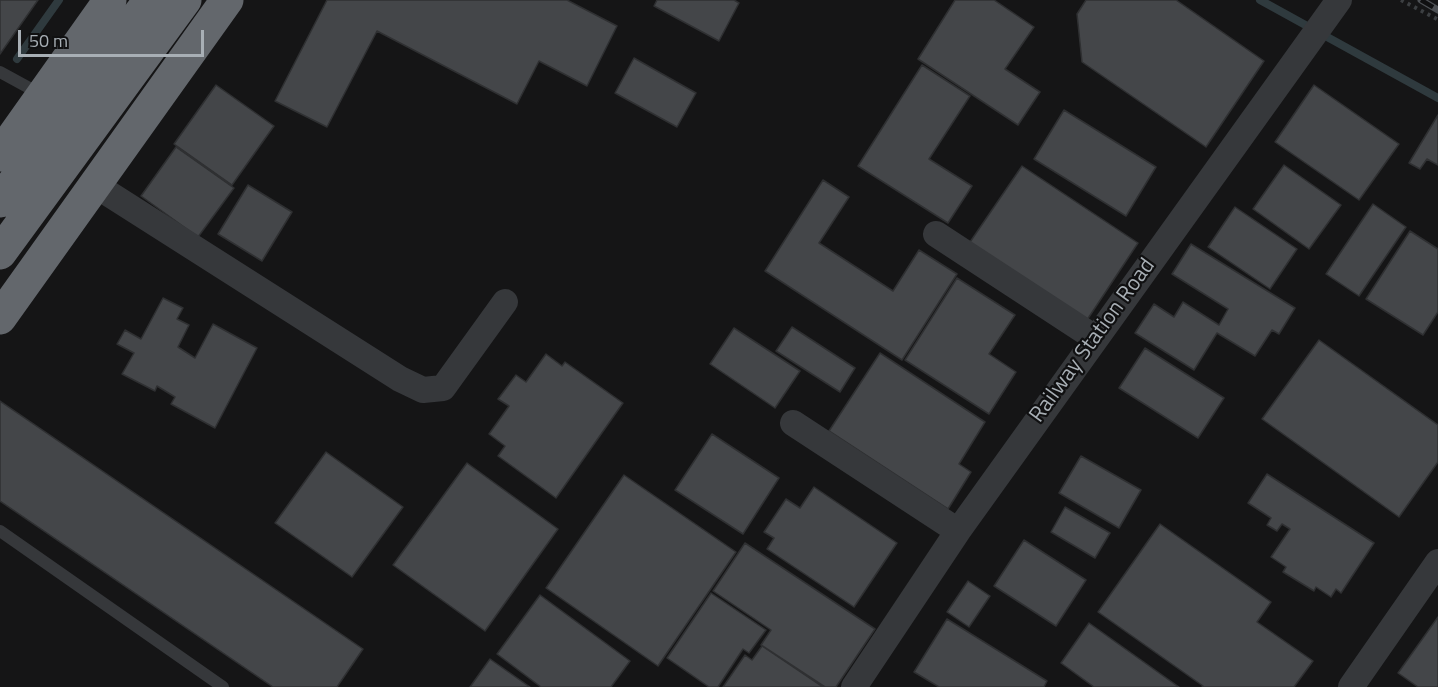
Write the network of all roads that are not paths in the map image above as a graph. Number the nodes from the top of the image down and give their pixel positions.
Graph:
1 (102, 0) edge
2 (110, 0) edge
3 (150, 0) edge
4 (185, 0) edge
5 (227, 0) edge
6 (1339, 0) edge
7 (0, 72) edge
8 (0, 155) edge
9 (103, 190) dead end
10 (0, 201) edge
11 (936, 234) dead end
12 (0, 253) edge
13 (505, 302) dead end
14 (0, 318) edge
15 (1095, 338) junction
16 (794, 423) dead end
17 (0, 531) edge
18 (958, 531) junction
19 (1438, 562) edge
20 (223, 687) edge
21 (854, 687) edge
22 (1351, 687) edge

1 - 7 lane
2 - 8 highway
3 - 10 highway
4 - 12 highway
5 - 14 highway
6 - 15 street, Railway Station Road
9 - 13 street
11 - 15 street
15 - 18 street, Railway Station Road
16 - 18 street
17 - 20 lane
18 - 21 street, Railway Station Road
19 - 22 street

